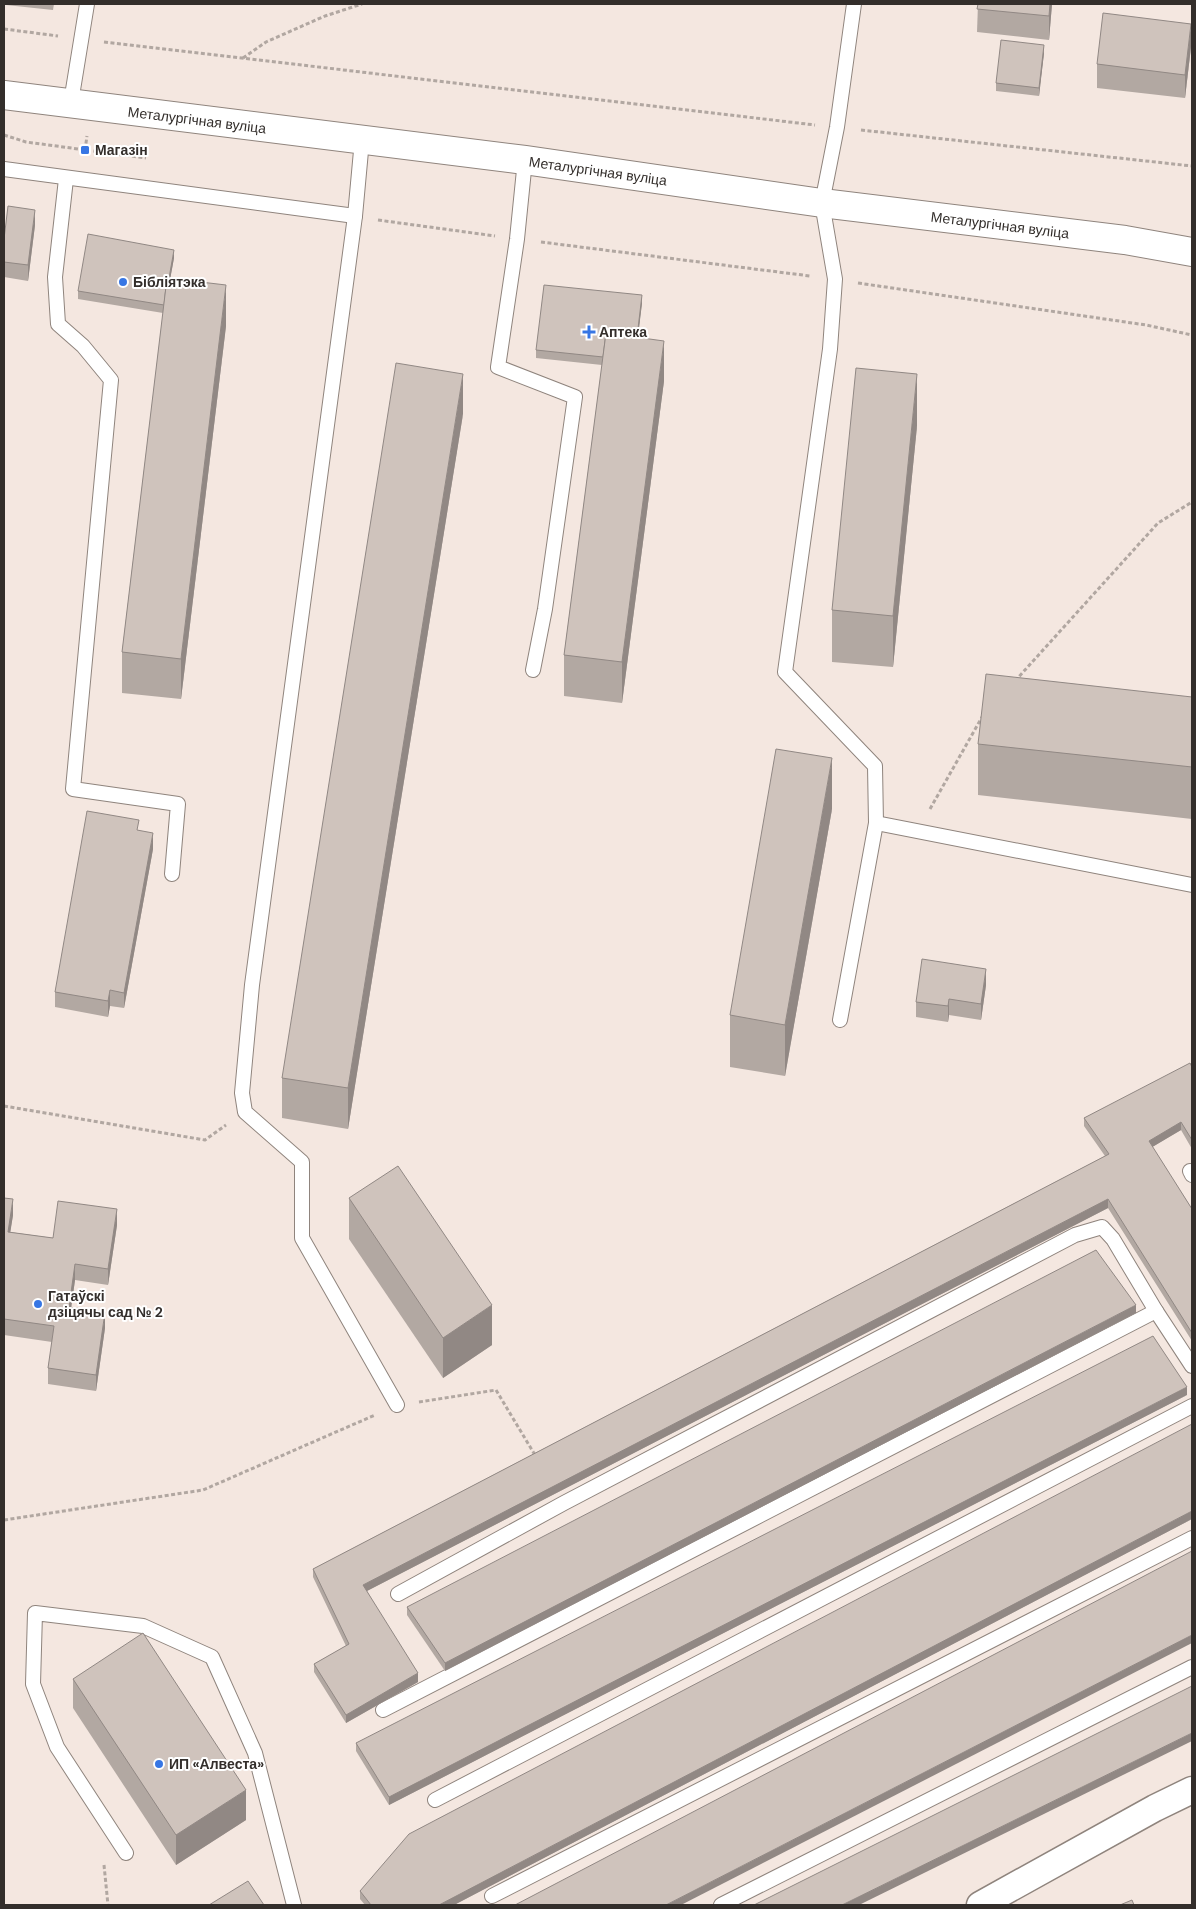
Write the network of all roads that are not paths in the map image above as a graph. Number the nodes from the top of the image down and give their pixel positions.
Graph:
1 (87, 4) edge
2 (854, 4) edge
3 (4, 95) edge
4 (71, 102) junction
5 (362, 140) junction
6 (525, 160) junction
7 (4, 169) edge
8 (66, 179) junction
9 (822, 203) junction
10 (355, 216) junction
11 (1192, 252) edge
12 (533, 670) dead end
13 (876, 824) junction
14 (172, 874) dead end
15 (1192, 885) edge
16 (840, 1020) dead end
17 (1156, 1311) junction
18 (1192, 1366) edge
19 (397, 1405) road end
20 (1192, 1406) edge
21 (1192, 1538) edge
22 (398, 1594) dead end
23 (1192, 1667) edge
24 (383, 1710) dead end
25 (1192, 1790) edge
26 (435, 1800) dead end
27 (126, 1853) dead end
28 (492, 1896) dead end
29 (294, 1905) edge
30 (721, 1905) edge
31 (983, 1905) edge

1 - 4 lane
2 - 9 lane
3 - 4 street, Металургічная вуліца
4 - 5 street, Металургічная вуліца
5 - 6 street, Металургічная вуліца
5 - 10 lane
6 - 9 street, Металургічная вуліца
6 - 12 lane
7 - 8 lane
8 - 10 lane
8 - 14 lane
9 - 11 street, Металургічная вуліца
9 - 13 lane
10 - 19 lane
13 - 15 lane
13 - 16 lane
17 - 18 lane
17 - 22 lane
17 - 24 lane
20 - 26 lane
21 - 28 lane
23 - 30 lane
25 - 31 street
27 - 29 lane

